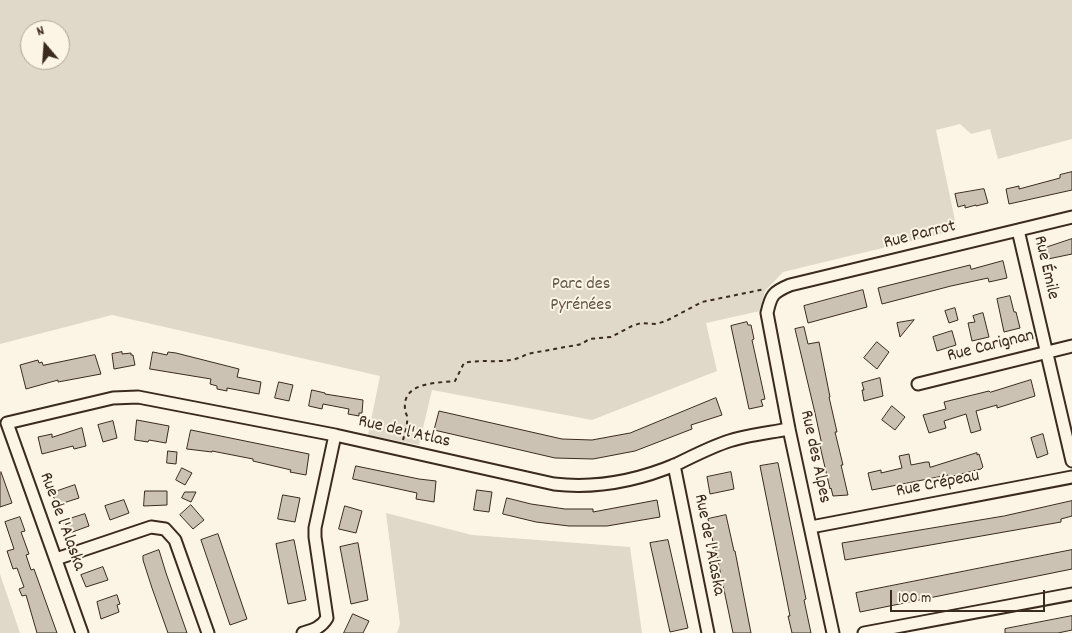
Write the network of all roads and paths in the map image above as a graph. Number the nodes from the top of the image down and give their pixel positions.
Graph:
1 (1072, 217) edge
2 (1018, 230) junction
3 (777, 290) junction
4 (1072, 346) edge
5 (1047, 351) junction
6 (918, 384) dead end
7 (7, 423) joint
8 (789, 429) junction
9 (335, 435) junction
10 (401, 451) junction
11 (1072, 461) edge
12 (674, 465) junction
13 (1072, 477) edge
14 (811, 527) junction
15 (56, 559) junction
16 (1072, 594) edge
17 (82, 633) edge
18 (208, 633) edge
19 (303, 633) edge
20 (708, 633) edge
21 (833, 633) edge
22 (864, 633) edge

1 - 2 street, Rue Parrot
2 - 3 street, Rue Parrot
2 - 5 street, Rue Émile
3 - 8 street, Rue des Alpes
3 - 10 path
4 - 5 street, Rue Carignan
5 - 6 street, Rue Carignan
5 - 11 street, Rue Émile
7 - 9 street, Rue de l'Atlas
7 - 15 street, Rue de l'Alaska
8 - 12 street, Rue de l'Atlas
8 - 14 street, Rue des Alpes
9 - 10 street, Rue de l'Atlas
9 - 19 street
10 - 12 street, Rue de l'Atlas
12 - 20 street, Rue de l'Alaska
13 - 14 street, Rue Crépeau
14 - 21 street, Rue des Alpes
15 - 17 street, Rue de l'Alaska
15 - 18 street
16 - 22 street

